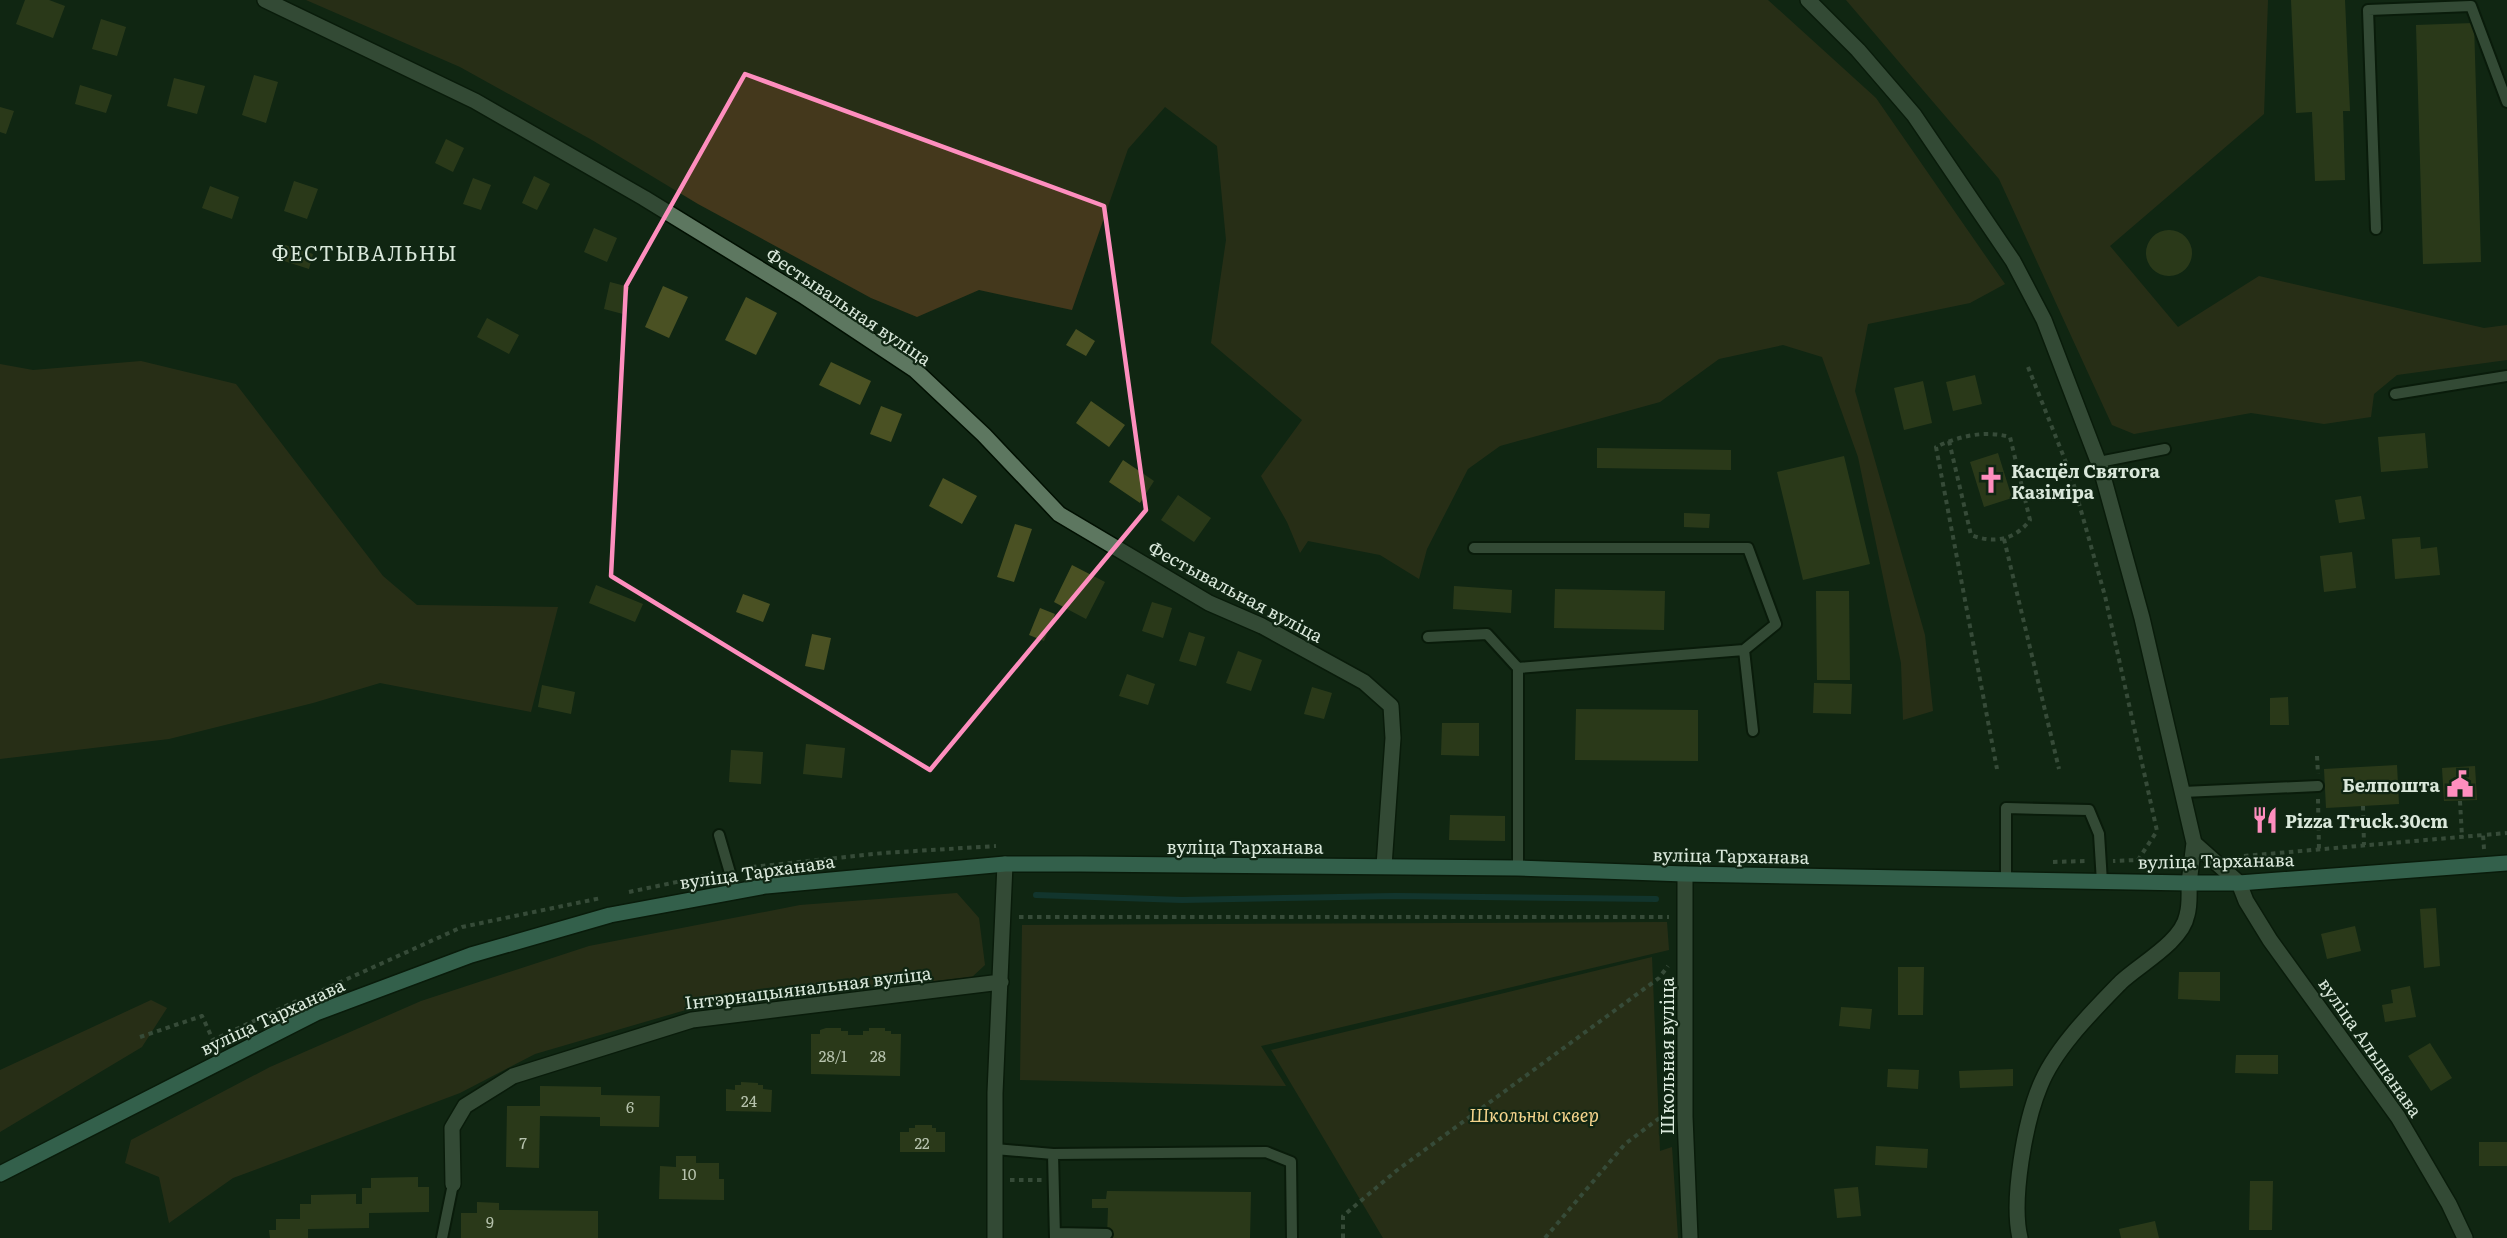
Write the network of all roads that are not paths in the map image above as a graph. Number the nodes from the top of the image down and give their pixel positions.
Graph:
1 (265, 0) edge
2 (1808, 0) edge
3 (2507, 102) edge
4 (2376, 229) dead end
5 (2507, 376) edge
6 (2395, 394) dead end
7 (2165, 449) dead end
8 (2098, 462) junction
9 (1474, 548) dead end
10 (1428, 637) dead end
11 (1744, 650) junction
12 (1518, 668) junction
13 (1753, 731) dead end
14 (2318, 786) road end
15 (2183, 792) junction
16 (719, 835) dead end
17 (2194, 843) junction
18 (1005, 864) junction
19 (2507, 864) edge
20 (1383, 866) junction
21 (1518, 868) junction
22 (1686, 874) junction
23 (2006, 880) junction
24 (2102, 882) junction
25 (2189, 883) junction
26 (2239, 883) junction
27 (735, 890) junction
28 (1001, 982) junction
29 (995, 1149) junction
30 (1053, 1154) junction
31 (0, 1174) edge
32 (453, 1184) joint
33 (1107, 1234) dead end
34 (1055, 1236) edge
35 (442, 1238) edge
36 (995, 1238) edge
37 (1292, 1238) edge
38 (1690, 1238) edge
39 (2020, 1238) edge
40 (2465, 1238) edge

1 - 20 street, Фестывальная вуліца
2 - 8 street
3 - 4 lane
5 - 6 lane
7 - 8 lane
8 - 15 street
9 - 11 lane
10 - 12 lane
11 - 12 lane
11 - 13 lane
12 - 21 lane
14 - 15 lane
15 - 17 street
16 - 27 lane
17 - 25 street
17 - 26 street
18 - 20 main road, вуліца Тарханава
18 - 27 main road, вуліца Тарханава
18 - 28 street
19 - 26 main road, вуліца Тарханава
20 - 21 main road, вуліца Тарханава
21 - 22 main road, вуліца Тарханава
22 - 23 main road, вуліца Тарханава
22 - 38 street, Школьная вуліца
23 - 24 main road, вуліца Тарханава
23 - 24 lane
24 - 25 main road, вуліца Тарханава
25 - 26 main road, вуліца Тарханава
25 - 39 street
26 - 40 street, вуліца Альшанава
27 - 31 main road, вуліца Тарханава
28 - 29 street
28 - 32 street, Інтэрнацыянальная вуліца
29 - 30 lane
29 - 36 street
30 - 34 lane
30 - 37 lane
32 - 35 lane
33 - 34 lane

